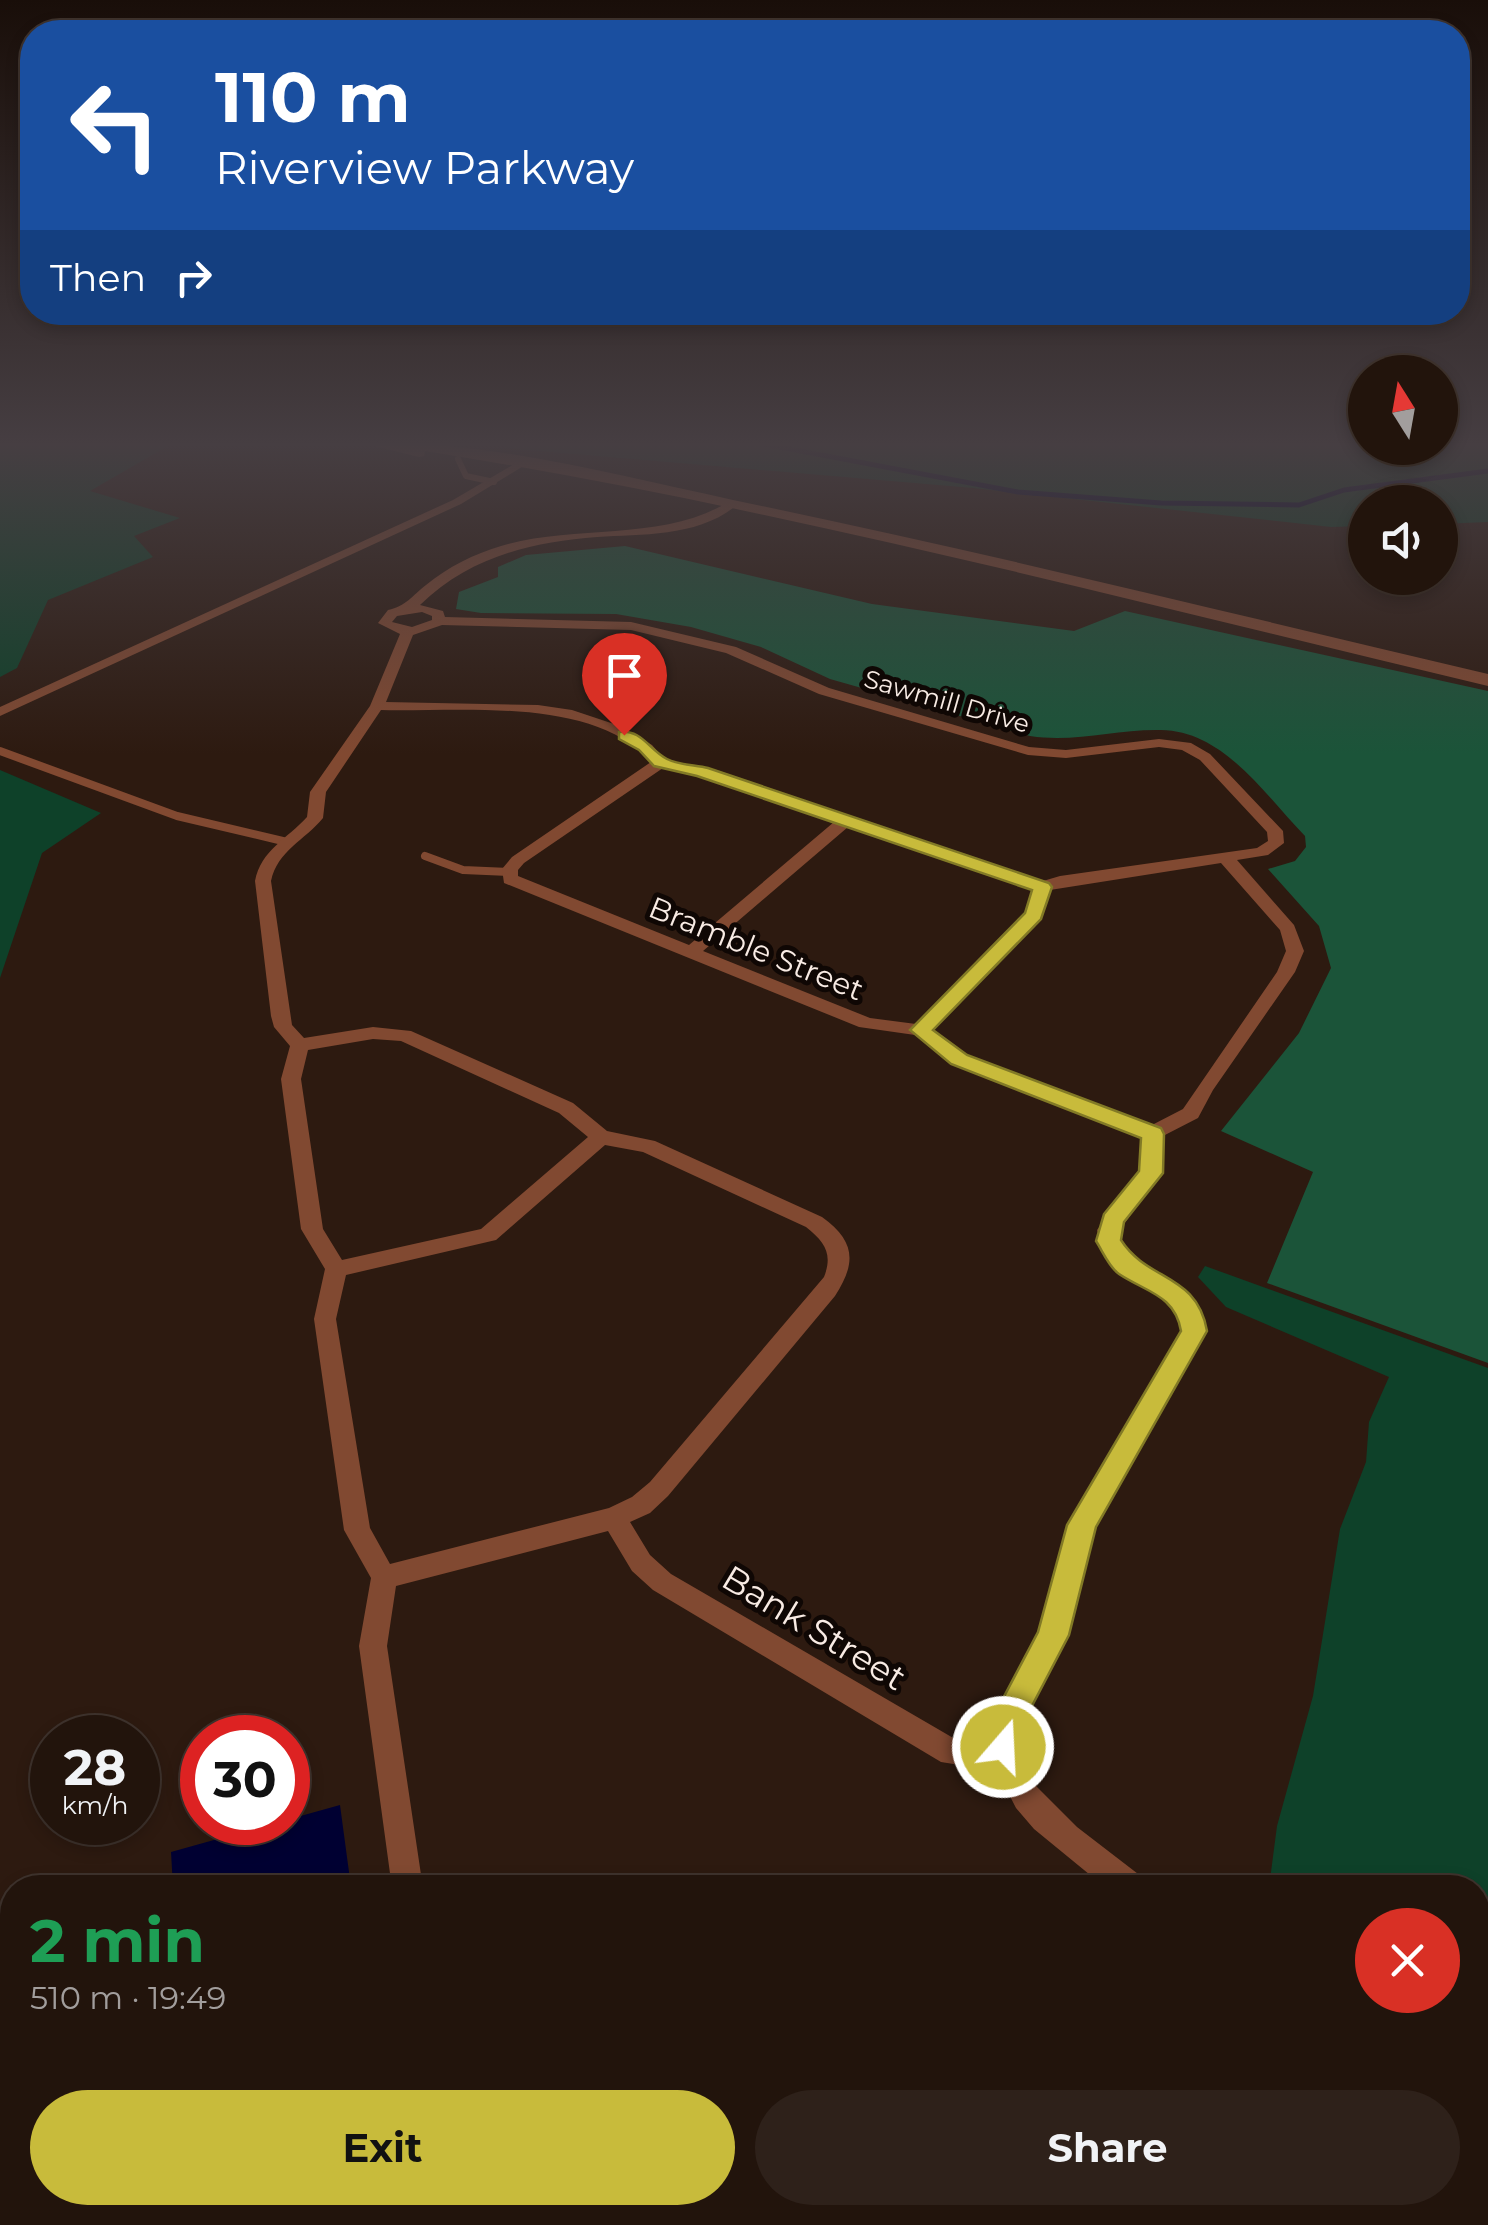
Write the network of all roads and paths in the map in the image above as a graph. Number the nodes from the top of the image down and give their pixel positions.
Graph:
1 (355, 547) edge
2 (504, 547) edge
3 (529, 547) edge
4 (917, 547) edge
5 (436, 616) junction
6 (408, 620) junction
7 (1488, 680) edge
8 (377, 706) junction
9 (0, 712) edge
10 (0, 751) edge
11 (660, 763) junction
12 (845, 821) junction
13 (286, 842) junction
14 (425, 856) dead end
15 (1225, 857) junction
16 (509, 872) junction
17 (1043, 887) junction
18 (690, 952) junction
19 (920, 1030) junction
20 (300, 1045) junction
21 (1153, 1134) junction
22 (601, 1137) junction
23 (336, 1269) junction
24 (614, 1518) junction
25 (384, 1577) junction
26 (1004, 1758) junction
27 (406, 1875) edge
28 (1115, 1875) edge

1 - 9 street
2 - 6 street
3 - 5 street
4 - 7 street
5 - 6 street
5 - 6 street
5 - 15 street, Sawmill Drive
6 - 8 street
8 - 11 street
8 - 13 street
10 - 13 lane
11 - 12 street
11 - 16 street
12 - 17 street
12 - 18 street
13 - 20 street
14 - 16 lane, Bramble Street
15 - 17 street, Sawmill Drive
15 - 21 street
16 - 18 street, Bramble Street
17 - 19 street
18 - 19 street, Bramble Street
19 - 21 street
20 - 22 street
20 - 23 street
21 - 26 street
22 - 23 street
22 - 24 street
23 - 25 street
24 - 25 street
24 - 26 street, Bank Street
25 - 27 street
26 - 28 street

